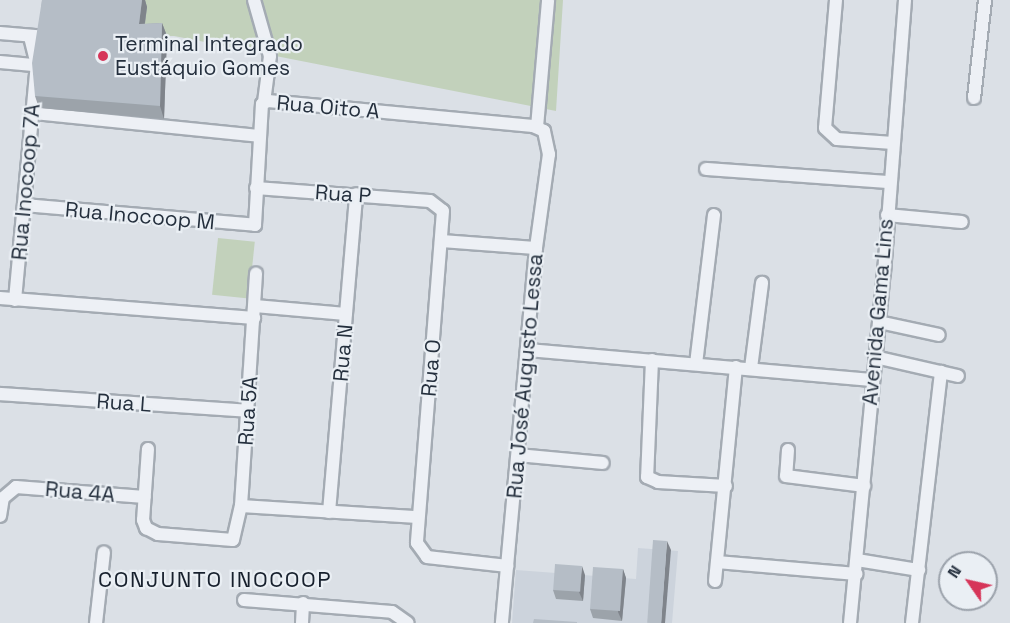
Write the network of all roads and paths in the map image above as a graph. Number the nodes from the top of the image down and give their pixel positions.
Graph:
1 (254, 0) edge
2 (548, 0) edge
3 (836, 0) edge
4 (905, 0) edge
5 (985, 0) edge
6 (0, 33) edge
7 (30, 36) junction
8 (53, 38) edge
9 (0, 62) edge
10 (37, 65) junction
11 (60, 66) edge
12 (974, 98) dead end
13 (264, 102) junction
14 (33, 113) junction
15 (540, 129) junction
16 (260, 136) junction
17 (893, 142) junction
18 (706, 169) dead end
19 (889, 182) junction
20 (256, 188) junction
21 (356, 194) junction
22 (430, 201) joint
23 (24, 205) junction
24 (714, 215) dead end
25 (887, 215) junction
26 (962, 222) dead end
27 (441, 241) junction
28 (536, 248) junction
29 (256, 273) dead end
30 (762, 283) dead end
31 (0, 298) edge
32 (15, 300) junction
33 (254, 312) junction
34 (346, 314) junction
35 (879, 322) junction
36 (939, 335) dead end
37 (528, 350) junction
38 (875, 357) junction
39 (652, 360) junction
40 (696, 364) junction
41 (736, 367) junction
42 (751, 368) junction
43 (941, 372) junction
44 (958, 376) dead end
45 (872, 380) junction
46 (0, 394) edge
47 (248, 411) junction
48 (148, 449) dead end
49 (788, 450) dead end
50 (518, 455) junction
51 (603, 463) dead end
52 (726, 486) junction
53 (864, 486) junction
54 (145, 497) junction
55 (241, 506) junction
56 (329, 512) junction
57 (0, 516) edge
58 (418, 517) junction
59 (104, 552) dead end
60 (857, 560) junction
61 (717, 562) junction
62 (507, 566) junction
63 (919, 570) junction
64 (856, 574) junction
65 (715, 581) dead end
66 (244, 600) dead end
67 (303, 603) junction
68 (96, 623) edge
69 (302, 623) edge
70 (408, 623) edge
71 (502, 623) edge
72 (850, 623) edge
73 (912, 623) edge

1 - 13 street
2 - 15 street, Rua José Augusto Lessa
3 - 17 street
4 - 17 street, Avenida Gama Lins
5 - 12 street
6 - 7 street
7 - 8 street
7 - 10 street, Rua Inocoop 7A
9 - 10 street
10 - 11 street
10 - 14 street, Rua Inocoop 7A
13 - 15 street, Rua Oito A
13 - 16 street, Rua Oito A
14 - 16 street, Rua Oito A
14 - 23 street, Rua Inocoop 7A
15 - 28 street, Rua José Augusto Lessa
16 - 20 street
17 - 19 street, Avenida Gama Lins
18 - 19 street
19 - 25 street, Avenida Gama Lins
20 - 21 street, Rua P
20 - 23 street, Rua Inocoop M
21 - 22 street, Rua P
21 - 34 street, Rua N
22 - 27 street, Rua O
23 - 32 street, Rua Inocoop 7A
24 - 40 street
25 - 26 street
25 - 35 street, Avenida Gama Lins
27 - 28 street
27 - 58 street, Rua O
28 - 37 street, Rua José Augusto Lessa
29 - 33 street, Rua 5A
30 - 42 street
31 - 32 street
32 - 33 street
33 - 34 street
33 - 47 street, Rua 5A
34 - 56 street, Rua N
35 - 36 street
35 - 38 street, Avenida Gama Lins
37 - 39 street
37 - 50 street, Rua José Augusto Lessa
38 - 43 street
38 - 45 street, Avenida Gama Lins
39 - 40 street
39 - 52 street
40 - 41 street
41 - 42 street
41 - 52 street
42 - 45 street
43 - 44 street
43 - 63 street
45 - 53 street, Avenida Gama Lins
46 - 47 street, Rua L
47 - 55 street, Rua 5A
48 - 54 street
49 - 53 street
50 - 51 street
50 - 62 street, Rua José Augusto Lessa
52 - 61 street
53 - 60 street, Avenida Gama Lins
54 - 55 street, Rua 5A
54 - 57 street, Rua 4A
55 - 56 street
56 - 58 street
58 - 62 street, Rua O
59 - 68 street
60 - 63 street
60 - 64 street, Avenida Gama Lins
61 - 64 street
61 - 65 street
62 - 71 street, Rua José Augusto Lessa
63 - 73 street
64 - 72 street, Avenida Gama Lins
66 - 67 street
67 - 69 street
67 - 70 street

